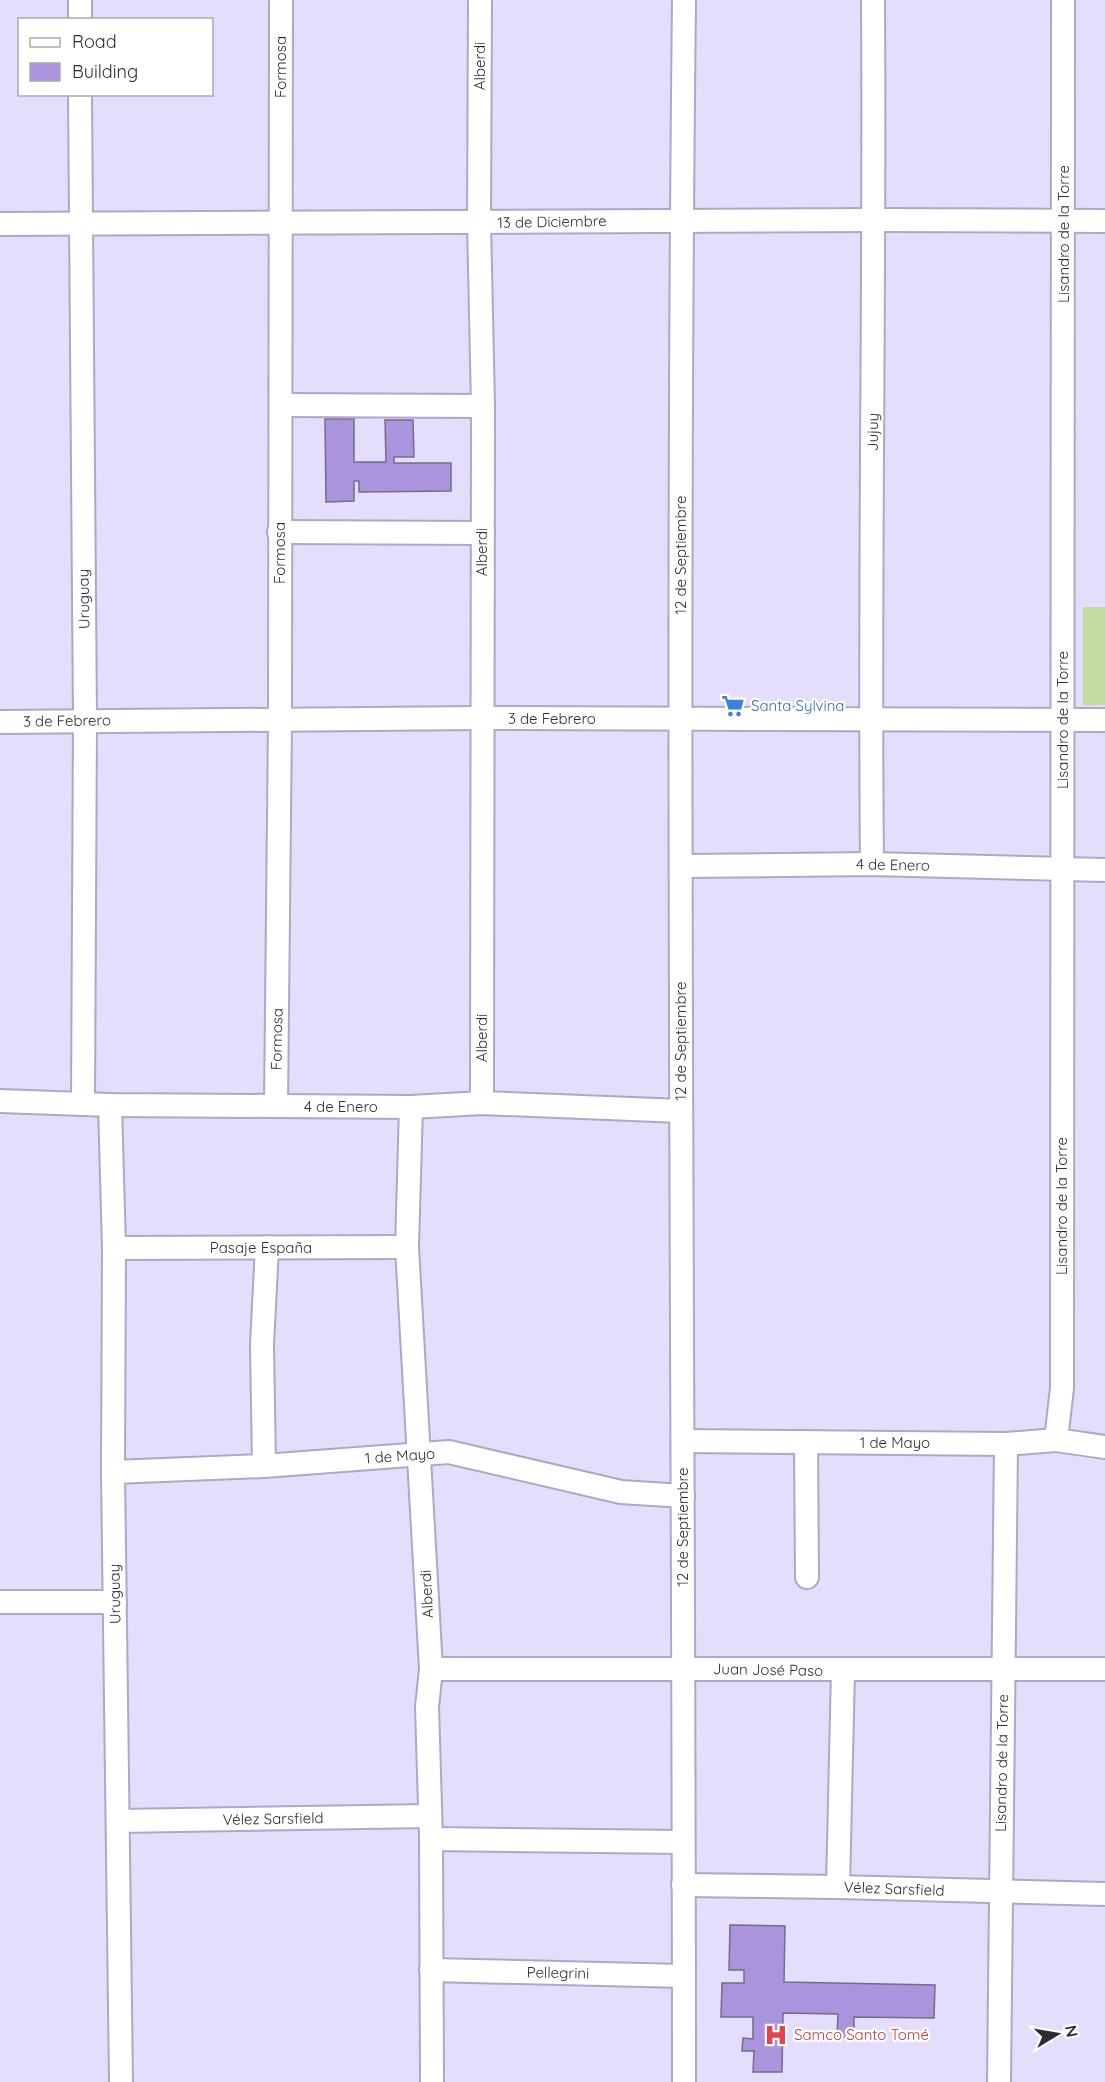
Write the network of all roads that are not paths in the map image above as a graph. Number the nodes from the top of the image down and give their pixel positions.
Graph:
1 (80, 0) edge
2 (280, 0) edge
3 (480, 0) edge
4 (684, 0) edge
5 (873, 0) edge
6 (1063, 0) edge
7 (80, 18) edge
8 (80, 96) edge
9 (682, 220) junction
10 (875, 220) junction
11 (1064, 221) junction
12 (1105, 221) edge
13 (281, 222) junction
14 (479, 222) junction
15 (80, 223) junction
16 (0, 224) edge
17 (281, 405) junction
18 (483, 406) junction
19 (279, 532) junction
20 (483, 533) junction
21 (481, 718) junction
22 (870, 718) junction
23 (85, 720) junction
24 (280, 720) junction
25 (681, 720) junction
26 (1063, 720) junction
27 (1105, 720) edge
28 (0, 722) edge
29 (872, 864) junction
30 (681, 866) junction
31 (1063, 869) junction
32 (1105, 870) edge
33 (0, 1101) edge
34 (482, 1103) junction
35 (83, 1104) junction
36 (110, 1105) junction
37 (276, 1106) junction
38 (411, 1107) junction
39 (681, 1111) junction
40 (267, 1247) junction
41 (407, 1247) junction
42 (114, 1248) junction
43 (1056, 1440) junction
44 (684, 1441) junction
45 (806, 1442) junction
46 (1006, 1444) junction
47 (1105, 1447) edge
48 (419, 1454) junction
49 (264, 1466) junction
50 (113, 1473) junction
51 (683, 1496) junction
52 (807, 1577) dead end
53 (0, 1602) edge
54 (115, 1602) junction
55 (431, 1669) junction
56 (683, 1669) junction
57 (1003, 1669) junction
58 (1105, 1669) edge
59 (843, 1670) junction
60 (429, 1816) junction
61 (118, 1821) junction
62 (431, 1839) junction
63 (682, 1842) junction
64 (683, 1885) junction
65 (838, 1887) junction
66 (1001, 1892) junction
67 (1105, 1894) edge
68 (432, 1970) junction
69 (684, 1976) junction
70 (121, 2082) edge
71 (432, 2082) edge
72 (684, 2082) edge
73 (999, 2082) edge

1 - 7 street
2 - 13 street, Formosa
3 - 14 street, Alberdi
4 - 9 street, 12 de Septiembre
5 - 10 street, Jujuy
6 - 11 street, Lisandro de la Torre
8 - 15 street, Uruguay
9 - 10 street, 13 de Diciembre
9 - 14 street, 13 de Diciembre
9 - 25 street, 12 de Septiembre
10 - 11 street, 13 de Diciembre
10 - 22 street, Jujuy
11 - 12 street, 13 de Diciembre
11 - 26 street, Lisandro de la Torre
13 - 14 street, 13 de Diciembre
13 - 15 street, 13 de Diciembre
13 - 17 street, Formosa
14 - 18 street, Alberdi
15 - 16 street, 13 de Diciembre
15 - 23 street, Uruguay
17 - 18 street
17 - 19 street, Formosa
18 - 20 street, Alberdi
19 - 20 street
19 - 24 street, Formosa
20 - 21 street, Alberdi
21 - 24 street, 3 de Febrero
21 - 25 street, 3 de Febrero
21 - 34 street, Alberdi
22 - 25 street, 3 de Febrero
22 - 26 street, 3 de Febrero
22 - 29 street, Jujuy
23 - 24 street, 3 de Febrero
23 - 28 street, 3 de Febrero
23 - 35 street, Uruguay
24 - 37 street, Formosa
25 - 30 street, 12 de Septiembre
26 - 27 street, 3 de Febrero
26 - 31 street, Lisandro de la Torre
29 - 30 street, 4 de Enero
29 - 31 street, 4 de Enero
30 - 39 street, 12 de Septiembre
31 - 32 street, 4 de Enero
31 - 43 street, Lisandro de la Torre
33 - 35 street, 4 de Enero
34 - 38 street, 4 de Enero
34 - 39 street, 4 de Enero
35 - 36 street, 4 de Enero
36 - 37 street, 4 de Enero
36 - 42 street, Uruguay
37 - 38 street, 4 de Enero
38 - 41 street, Alberdi
39 - 44 street, 12 de Septiembre
40 - 41 street, Pasaje España
40 - 42 street, Pasaje España
40 - 49 street
41 - 48 street, Alberdi
42 - 50 street, Uruguay
43 - 46 street, 1 de Mayo
43 - 47 street, 1 de Mayo
44 - 45 street, 1 de Mayo
44 - 51 street, 12 de Septiembre
45 - 46 street, 1 de Mayo
45 - 52 street
46 - 57 street, Lisandro de la Torre
48 - 49 street, 1 de Mayo
48 - 51 street, 1 de Mayo
48 - 55 street, Alberdi
49 - 50 street, 1 de Mayo
50 - 54 street, Uruguay
51 - 56 street, 12 de Septiembre
53 - 54 street
54 - 61 street, Uruguay
55 - 56 street, Juan José Paso
55 - 60 street, Alberdi
56 - 59 street, Juan José Paso
56 - 63 street, 12 de Septiembre
57 - 58 street, Juan José Paso
57 - 59 street, Juan José Paso
57 - 66 street, Lisandro de la Torre
59 - 65 street
60 - 61 street, Vélez Sarsfield
60 - 62 street, Alberdi
61 - 70 street, Uruguay
62 - 63 street
62 - 68 street, Alberdi
63 - 64 street, 12 de Septiembre
64 - 65 street, Vélez Sarsfield
64 - 69 street, 12 de Septiembre
65 - 66 street, Vélez Sarsfield
66 - 67 street, Vélez Sarsfield
66 - 73 street, Lisandro de la Torre
68 - 69 street, Pellegrini
68 - 71 street, Alberdi
69 - 72 street, 12 de Septiembre

